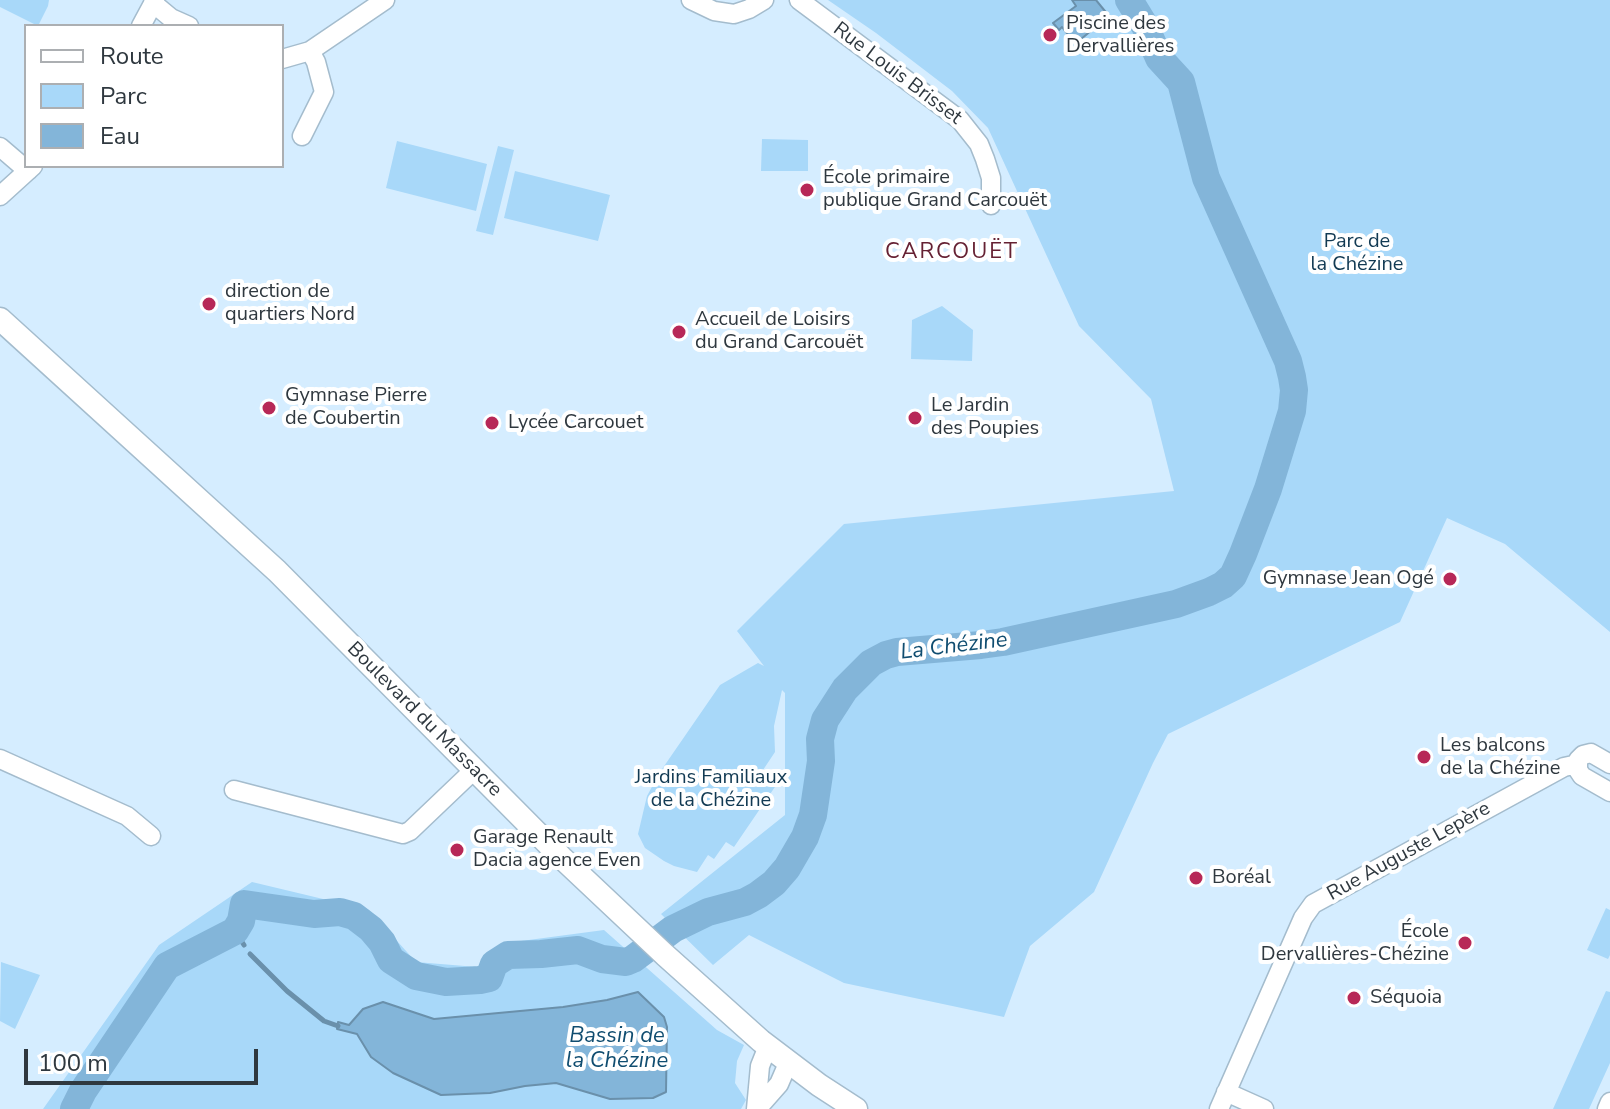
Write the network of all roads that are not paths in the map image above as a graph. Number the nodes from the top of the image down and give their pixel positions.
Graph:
1 (385, 0) edge
2 (691, 0) edge
3 (764, 0) edge
4 (799, 0) edge
5 (154, 2) edge
6 (142, 24) edge
7 (184, 24) edge
8 (310, 51) junction
9 (284, 58) edge
10 (302, 136) dead end
11 (0, 147) edge
12 (24, 164) edge
13 (30, 168) edge
14 (0, 196) edge
15 (991, 205) dead end
16 (0, 319) edge
17 (0, 759) edge
18 (1578, 764) junction
19 (1610, 764) edge
20 (474, 770) junction
21 (234, 790) dead end
22 (1610, 792) edge
23 (151, 836) dead end
24 (768, 1046) junction
25 (789, 1061) junction
26 (1222, 1101) edge
27 (1610, 1102) edge
28 (756, 1109) edge
29 (856, 1109) edge
30 (1264, 1109) edge
31 (1607, 1109) edge

1 - 8 street
2 - 3 street
4 - 15 street, Rue Louis Brisset
5 - 6 street
5 - 7 street
8 - 9 street
8 - 10 street
11 - 12 street
13 - 14 street
16 - 20 main road, Boulevard du Massacre
17 - 23 street
18 - 19 street, Rue Auguste Lepère
18 - 22 street
18 - 26 street, Rue Auguste Lepère
20 - 21 street
20 - 24 main road, Boulevard du Massacre
24 - 25 main road, Boulevard du Massacre
24 - 28 street
25 - 28 street
25 - 29 main road, Boulevard du Massacre
26 - 30 street
27 - 31 street

